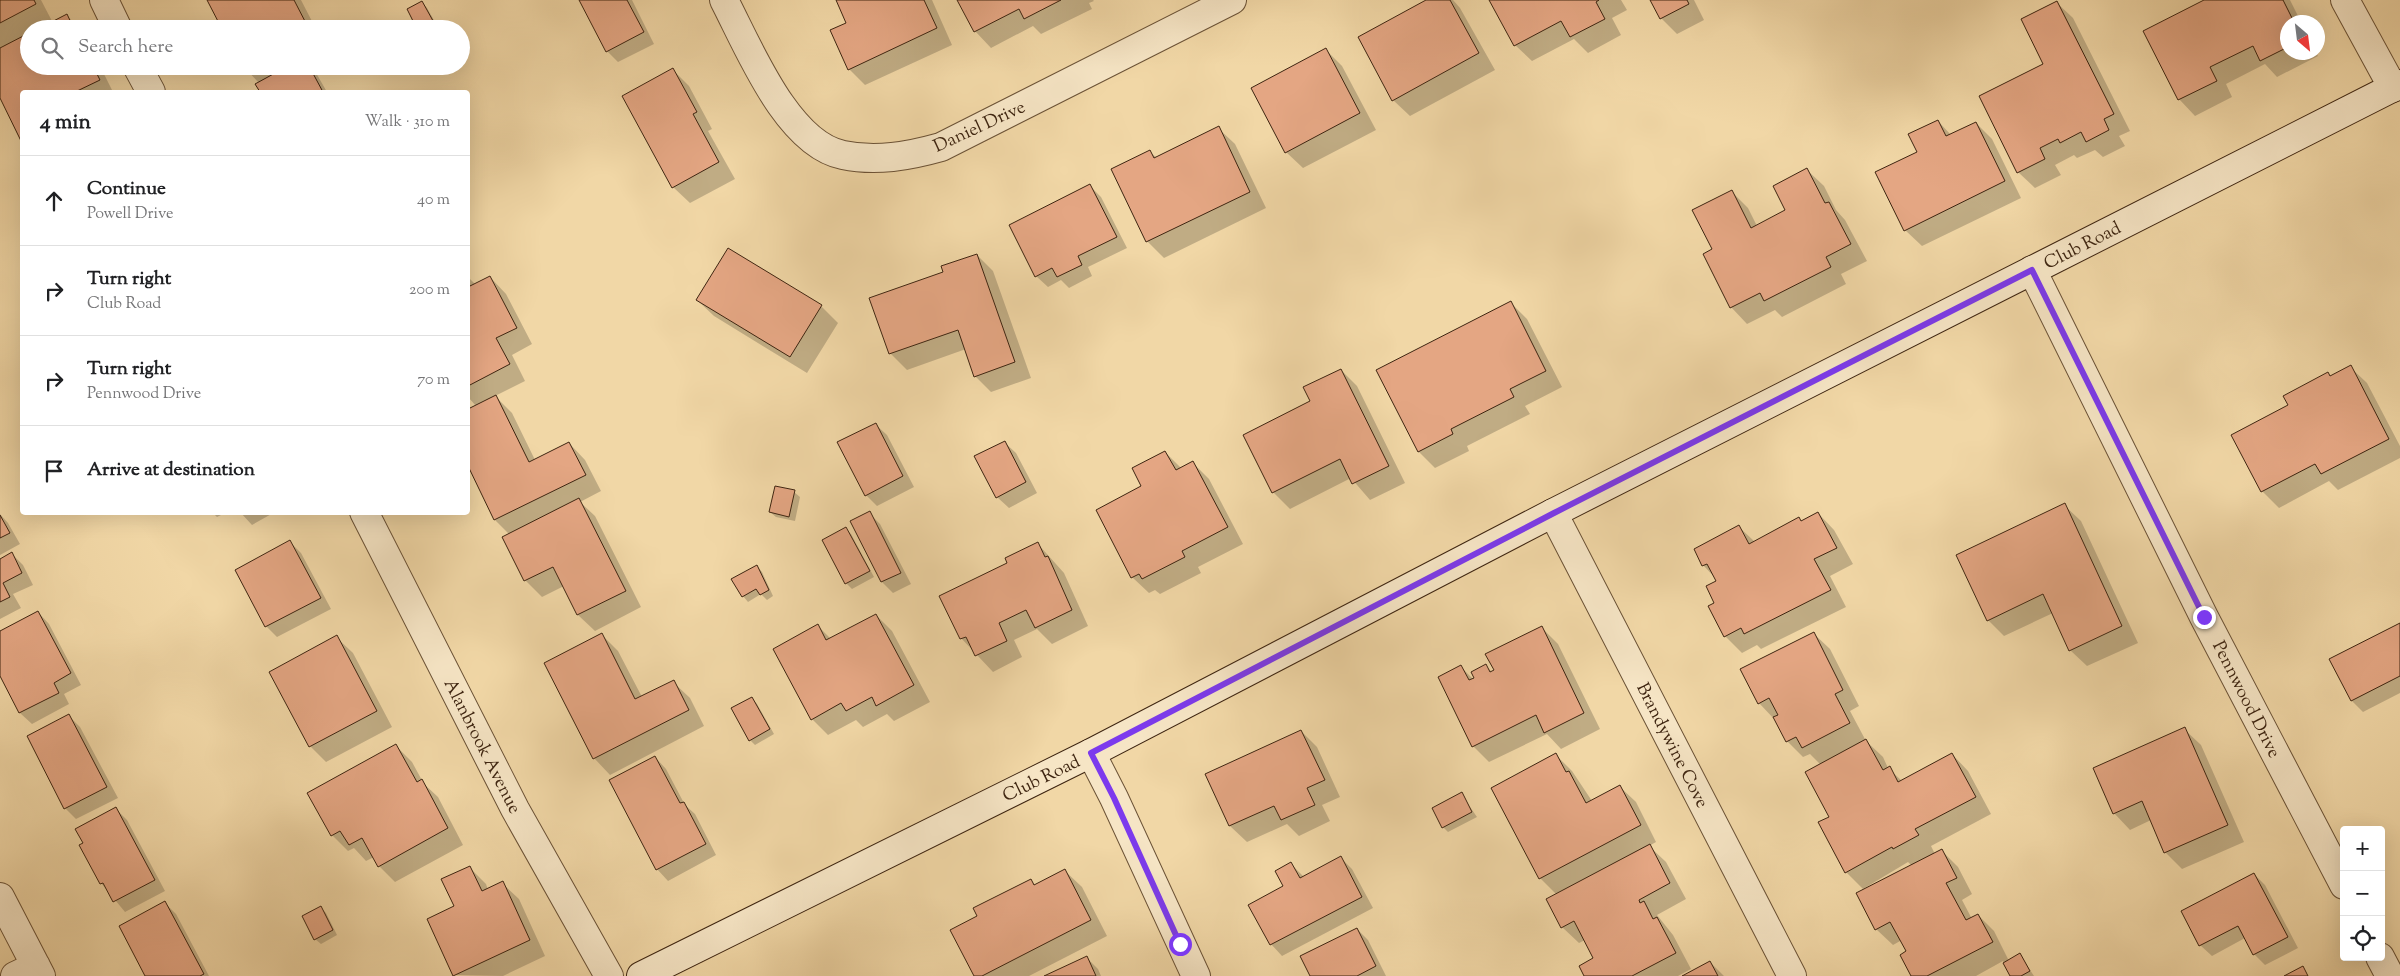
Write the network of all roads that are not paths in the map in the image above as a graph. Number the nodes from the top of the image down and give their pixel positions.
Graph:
1 (104, 0) edge
2 (724, 0) edge
3 (1232, 0) edge
4 (2345, 0) edge
5 (114, 20) edge
6 (142, 75) edge
7 (2396, 86) edge
8 (150, 90) edge
9 (2032, 270) junction
10 (1554, 513) junction
11 (366, 515) edge
12 (1091, 753) junction
13 (2340, 877) edge
14 (0, 896) edge
15 (2382, 961) edge
16 (31, 973) edge
17 (609, 976) edge
18 (641, 976) edge
19 (1196, 976) edge
20 (1792, 976) edge
21 (2390, 976) edge

1 - 5 street
2 - 3 street, Daniel Drive
4 - 7 street
6 - 8 street
7 - 9 street, Club Road
9 - 10 street, Club Road
9 - 13 street, Pennwood Drive
10 - 12 street, Club Road
10 - 20 street, Brandywine Cove
11 - 17 street, Alanbrook Avenue
12 - 18 street, Club Road
12 - 19 street
14 - 16 street
15 - 21 street

